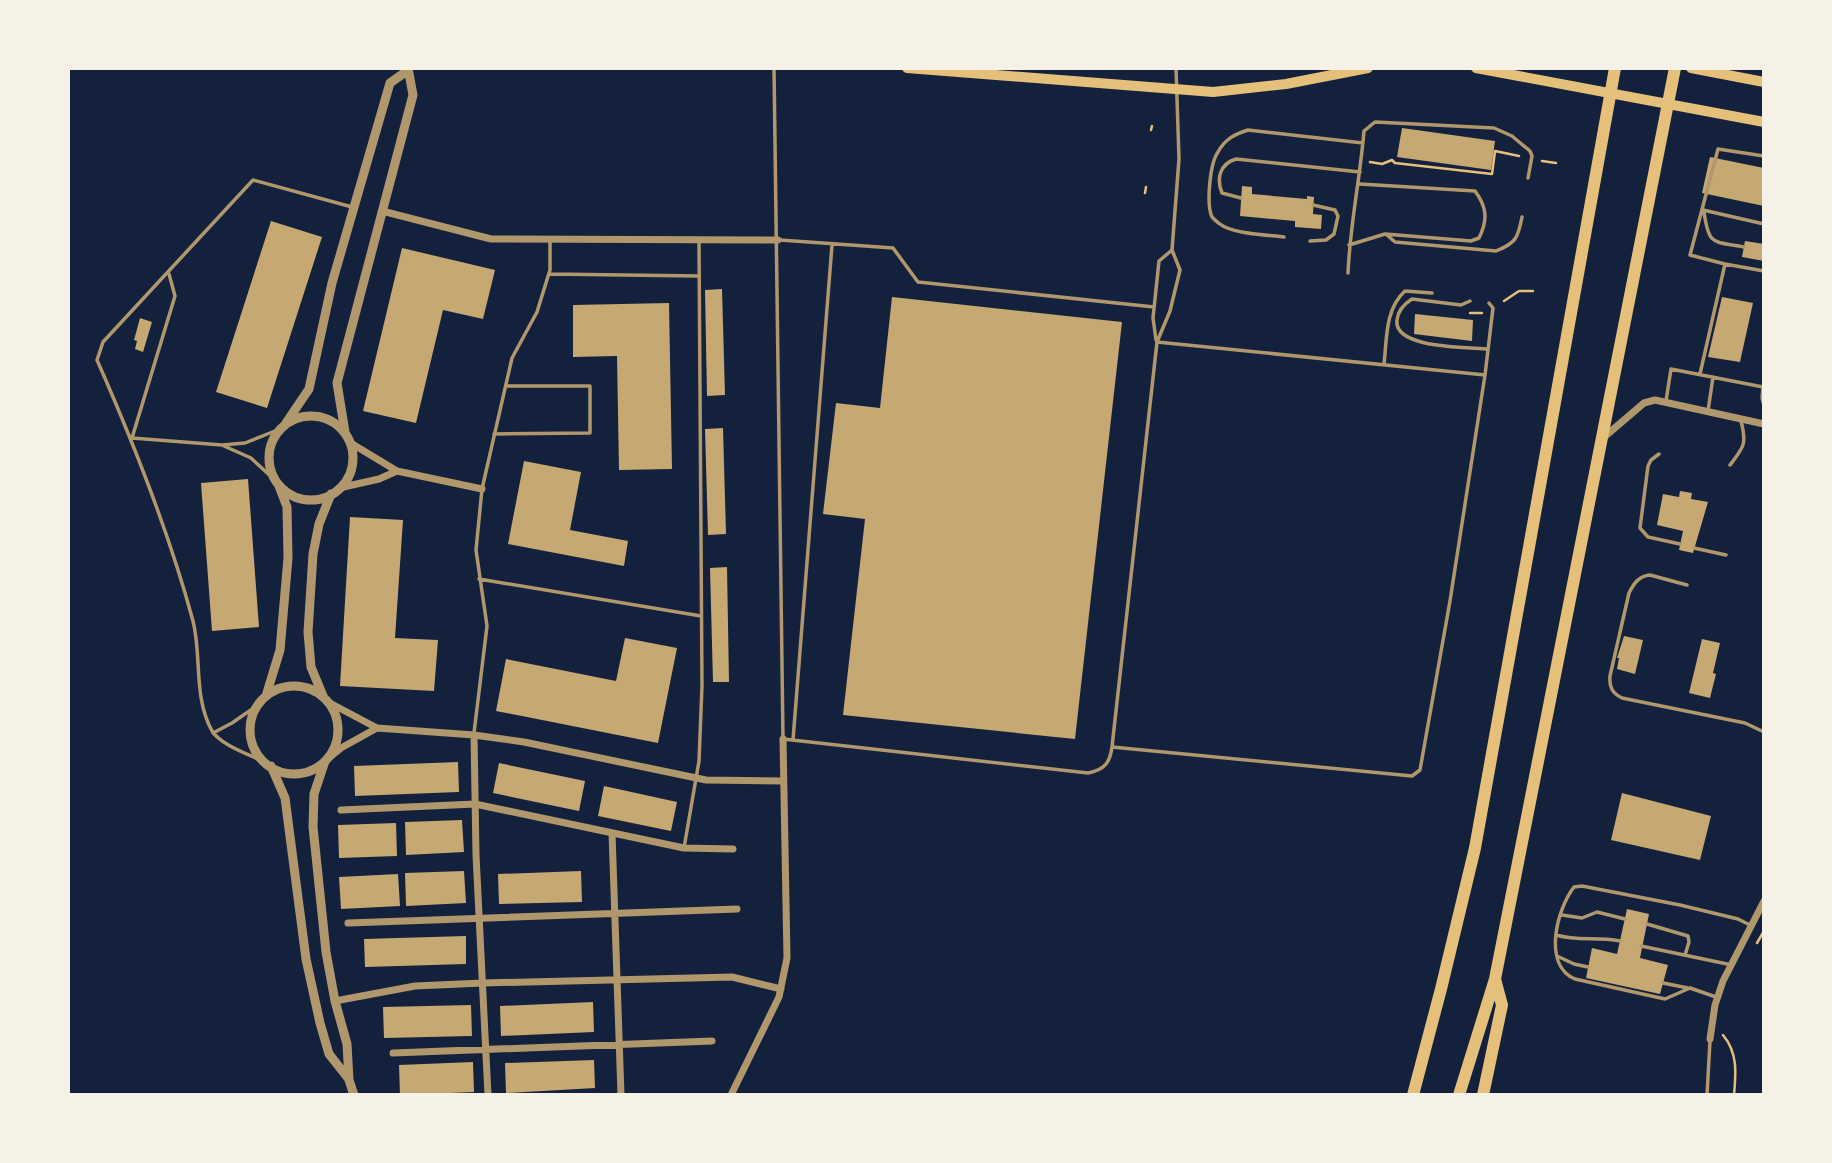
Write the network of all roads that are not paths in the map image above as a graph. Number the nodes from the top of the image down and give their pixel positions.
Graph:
1 (774, 68) edge
2 (907, 68) edge
3 (1176, 68) edge
4 (1367, 68) edge
5 (1476, 68) edge
6 (1615, 68) edge
7 (1675, 68) edge
8 (1691, 68) edge
9 (407, 70) edge
10 (1764, 82) edge
11 (1177, 90) junction
12 (1611, 94) junction
13 (1668, 104) junction
14 (1764, 122) edge
15 (1363, 143) junction
16 (1764, 156) edge
17 (1360, 172) junction
18 (1528, 178) dead end
19 (1359, 184) junction
20 (1241, 198) dead end
21 (1313, 205) dead end
22 (354, 207) junction
23 (1703, 210) junction
24 (382, 211) junction
25 (1522, 217) dead end
26 (1764, 224) edge
27 (1385, 234) junction
28 (1284, 237) dead end
29 (550, 239) junction
30 (699, 240) junction
31 (778, 240) junction
32 (1310, 241) dead end
33 (832, 245) junction
34 (1349, 245) junction
35 (1744, 247) dead end
36 (1172, 250) junction
37 (1725, 264) junction
38 (1764, 271) edge
39 (169, 273) junction
40 (1348, 273) dead end
41 (549, 274) junction
42 (699, 276) junction
43 (1432, 293) dead end
44 (1471, 300) dead end
45 (1489, 303) dead end
46 (1154, 307) junction
47 (1157, 342) junction
48 (1488, 349) junction
49 (1384, 364) junction
50 (1700, 374) junction
51 (1485, 375) junction
52 (1713, 377) junction
53 (1763, 385) edge
54 (506, 386) junction
55 (1666, 401) junction
56 (1764, 405) edge
57 (1708, 411) junction
58 (1740, 419) junction
59 (1764, 424) edge
60 (283, 426) junction
61 (494, 434) junction
62 (347, 437) junction
63 (132, 438) junction
64 (1602, 438) junction
65 (222, 445) junction
66 (1659, 454) dead end
67 (1730, 465) dead end
68 (397, 471) junction
69 (278, 483) junction
70 (482, 489) junction
71 (335, 491) junction
72 (1680, 544) dead end
73 (1694, 548) dead end
74 (1726, 555) dead end
75 (479, 579) junction
76 (1687, 585) dead end
77 (701, 616) junction
78 (266, 696) junction
79 (325, 699) junction
80 (258, 705) junction
81 (377, 728) junction
82 (1764, 732) edge
83 (213, 733) junction
84 (474, 735) junction
85 (783, 739) junction
86 (793, 740) junction
87 (1112, 747) junction
88 (325, 761) junction
89 (266, 763) junction
90 (696, 778) junction
91 (783, 780) junction
92 (475, 804) junction
93 (341, 810) dead end
94 (612, 833) junction
95 (684, 848) junction
96 (733, 849) dead end
97 (1764, 901) edge
98 (737, 909) dead end
99 (616, 913) junction
100 (1562, 915) junction
101 (480, 918) junction
102 (1625, 919) dead end
103 (348, 923) dead end
104 (1647, 924) dead end
105 (1752, 926) junction
106 (1556, 935) junction
107 (1620, 942) dead end
108 (1642, 946) dead end
109 (1555, 955) junction
110 (1685, 956) junction
111 (1732, 965) junction
112 (1588, 967) dead end
113 (1495, 979) junction
114 (618, 980) junction
115 (483, 983) junction
116 (1663, 983) dead end
117 (1690, 988) junction
118 (781, 989) junction
119 (1718, 997) junction
120 (335, 1001) junction
121 (1710, 1039) joint
122 (712, 1041) dead end
123 (620, 1044) junction
124 (486, 1050) junction
125 (393, 1053) dead end
126 (349, 1080) junction
127 (354, 1095) edge
128 (488, 1095) edge
129 (621, 1095) edge
130 (731, 1095) edge
131 (1413, 1095) edge
132 (1459, 1095) edge
133 (1483, 1095) edge
134 (1707, 1095) edge

1 - 31 lane
2 - 11 main road
3 - 11 lane
4 - 11 main road
5 - 12 main road
6 - 12 main road
7 - 13 main road
8 - 10 main road
9 - 22 street
9 - 24 street
11 - 36 lane
12 - 13 main road
12 - 131 main road
13 - 14 main road
13 - 64 main road
15 - 17 lane
15 - 18 lane
15 - 28 lane
16 - 23 lane
17 - 19 lane
17 - 20 lane
19 - 27 lane
19 - 34 lane
21 - 32 lane
22 - 39 lane
22 - 60 street
23 - 26 lane
23 - 35 lane
23 - 37 lane
24 - 29 street
24 - 62 street
25 - 27 lane
27 - 34 lane
29 - 30 street
29 - 41 lane
30 - 31 street
30 - 42 lane
31 - 33 lane
31 - 85 lane
33 - 46 lane
33 - 86 lane
34 - 40 lane
36 - 46 lane
36 - 47 lane
37 - 38 lane
37 - 50 lane
39 - 63 lane
39 - 63 lane
41 - 42 lane
41 - 54 lane
42 - 77 lane
43 - 49 lane
44 - 48 lane
45 - 48 lane
46 - 47 lane
47 - 49 lane
47 - 87 lane
48 - 51 lane
49 - 51 lane
50 - 52 lane
50 - 55 lane
51 - 87 lane
52 - 53 lane
52 - 57 lane
53 - 56 lane
54 - 61 lane
54 - 61 lane
55 - 57 street
55 - 64 street
57 - 58 street
58 - 59 street
58 - 67 lane
60 - 62 street
60 - 65 lane
60 - 69 street
61 - 70 lane
62 - 68 street
62 - 71 street
63 - 65 lane
63 - 83 lane
64 - 113 main road
65 - 69 lane
66 - 72 lane
68 - 70 street
68 - 71 street
69 - 71 street
69 - 78 street
70 - 75 lane
71 - 79 street
73 - 74 lane
75 - 77 lane
75 - 84 lane
76 - 82 lane
77 - 90 lane
78 - 79 street
78 - 80 street
79 - 81 street
79 - 88 street
80 - 83 lane
80 - 89 street
81 - 84 street
81 - 88 street
83 - 89 lane
84 - 90 street
84 - 92 street
85 - 86 lane
85 - 91 street
86 - 87 lane
88 - 89 street
88 - 120 street
89 - 126 street
90 - 91 street
90 - 95 lane
91 - 118 street
92 - 93 street
92 - 94 street
92 - 101 street
94 - 95 street
94 - 99 street
95 - 96 street
97 - 105 street
98 - 99 street
99 - 101 street
99 - 114 street
100 - 102 lane
100 - 105 lane
100 - 106 lane
101 - 103 street
101 - 115 street
104 - 110 lane
105 - 111 street
106 - 107 lane
106 - 109 lane
108 - 110 lane
109 - 112 lane
109 - 117 lane
110 - 111 lane
111 - 119 street
113 - 132 main road
113 - 133 main road
114 - 115 street
114 - 118 street
114 - 123 street
115 - 120 street
115 - 124 street
116 - 117 lane
117 - 119 lane
118 - 130 street
119 - 121 street
120 - 126 street
121 - 134 lane
122 - 123 street
123 - 124 street
123 - 129 street
124 - 125 street
124 - 128 street
126 - 127 street

